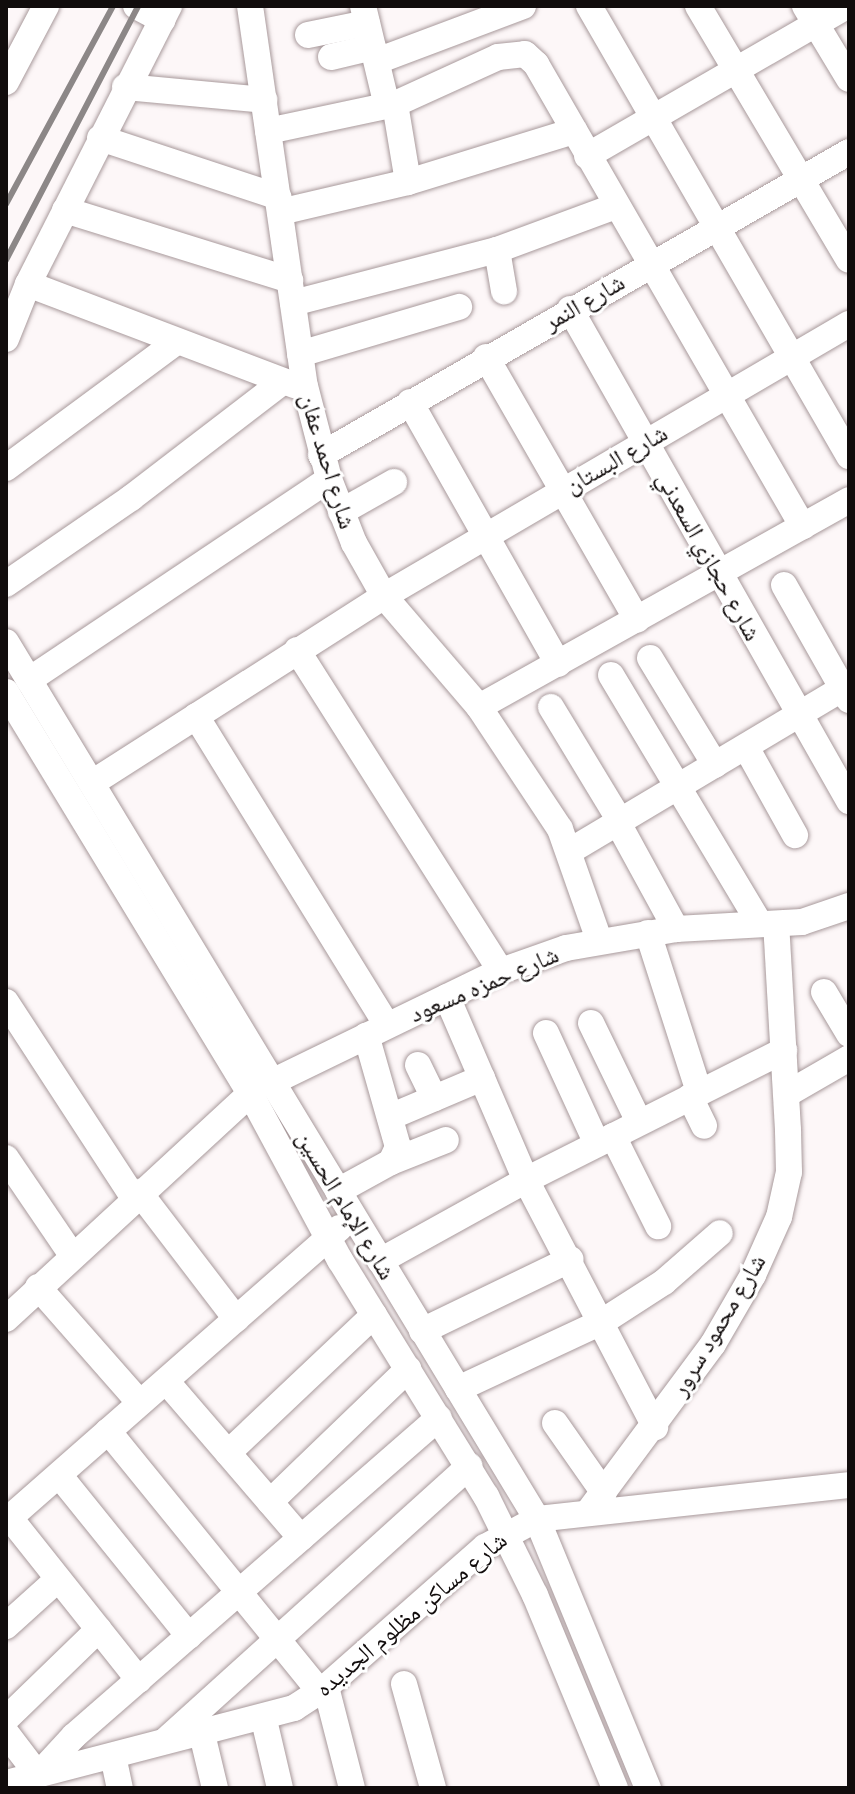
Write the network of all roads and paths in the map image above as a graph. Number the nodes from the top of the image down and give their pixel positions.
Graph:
1 (46, 6) edge
2 (136, 6) edge
3 (250, 6) edge
4 (523, 6) edge
5 (589, 6) edge
6 (698, 6) edge
7 (847, 6) edge
8 (165, 13) edge
9 (810, 15) edge
10 (370, 34) edge
11 (308, 35) dead end
12 (331, 57) dead end
13 (734, 71) junction
14 (849, 79) edge
15 (6, 82) edge
16 (125, 87) junction
17 (264, 100) junction
18 (391, 105) junction
19 (654, 118) junction
20 (268, 131) junction
21 (574, 131) junction
22 (100, 138) junction
23 (849, 152) edge
24 (587, 156) junction
25 (801, 179) junction
26 (408, 182) junction
27 (279, 205) junction
28 (616, 206) junction
29 (65, 210) junction
30 (716, 227) junction
31 (497, 250) junction
32 (849, 260) edge
33 (651, 264) junction
34 (28, 284) junction
35 (291, 291) junction
36 (504, 291) dead end
37 (459, 307) dead end
38 (570, 309) junction
39 (849, 324) edge
40 (6, 339) edge
41 (176, 342) junction
42 (300, 354) junction
43 (486, 357) junction
44 (791, 357) junction
45 (293, 384) junction
46 (726, 395) junction
47 (410, 402) junction
48 (646, 442) junction
49 (849, 456) edge
50 (325, 467) junction
51 (6, 468) edge
52 (394, 482) dead end
53 (563, 490) junction
54 (849, 500) edge
55 (341, 512) junction
56 (803, 527) junction
57 (485, 536) junction
58 (717, 574) junction
59 (6, 584) edge
60 (784, 585) dead end
61 (384, 596) junction
62 (637, 620) junction
63 (6, 642) edge
64 (297, 650) junction
65 (650, 658) dead end
66 (558, 664) junction
67 (611, 675) dead end
68 (18, 686) edge
69 (847, 692) edge
70 (479, 707) junction
71 (551, 707) dead end
72 (799, 715) junction
73 (196, 716) junction
74 (746, 747) junction
75 (715, 765) junction
76 (92, 783) junction
77 (678, 787) junction
78 (849, 801) edge
79 (619, 822) junction
80 (795, 835) dead end
81 (570, 851) junction
82 (849, 906) edge
83 (768, 924) junction
84 (676, 929) junction
85 (648, 933) junction
86 (599, 940) junction
87 (501, 971) junction
88 (824, 992) dead end
89 (447, 997) junction
90 (10, 1017) edge
91 (591, 1023) dead end
92 (376, 1030) junction
93 (546, 1033) dead end
94 (849, 1034) edge
95 (784, 1050) junction
96 (847, 1062) edge
97 (418, 1065) dead end
98 (482, 1078) junction
99 (264, 1084) junction
100 (787, 1094) junction
101 (695, 1095) junction
102 (434, 1098) junction
103 (390, 1117) junction
104 (639, 1122) junction
105 (704, 1126) dead end
106 (446, 1140) dead end
107 (605, 1140) junction
108 (6, 1158) edge
109 (391, 1162) junction
110 (526, 1180) junction
111 (338, 1191) junction
112 (136, 1194) junction
113 (353, 1216) junction
114 (658, 1226) dead end
115 (720, 1233) dead end
116 (327, 1239) junction
117 (72, 1255) junction
118 (571, 1259) junction
119 (380, 1261) junction
120 (17, 1300) edge
121 (374, 1315) junction
122 (236, 1319) junction
123 (602, 1322) junction
124 (422, 1331) junction
125 (408, 1369) junction
126 (166, 1381) junction
127 (458, 1389) junction
128 (140, 1403) junction
129 (439, 1418) junction
130 (555, 1423) dead end
131 (655, 1427) junction
132 (108, 1431) junction
133 (228, 1453) junction
134 (469, 1466) junction
135 (59, 1475) junction
136 (849, 1485) edge
137 (270, 1502) junction
138 (596, 1502) junction
139 (9, 1514) edge
140 (537, 1519) junction
141 (506, 1533) junction
142 (301, 1538) junction
143 (58, 1579) junction
144 (239, 1592) junction
145 (6, 1626) edge
146 (99, 1629) junction
147 (189, 1636) junction
148 (277, 1639) junction
149 (139, 1680) junction
150 (404, 1684) dead end
151 (323, 1690) junction
152 (6, 1719) edge
153 (264, 1720) junction
154 (6, 1733) edge
155 (202, 1734) junction
156 (164, 1742) junction
157 (113, 1756) junction
158 (48, 1778) edge
159 (6, 1783) edge
160 (120, 1788) edge
161 (215, 1788) edge
162 (280, 1788) edge
163 (352, 1788) edge
164 (433, 1788) edge
165 (615, 1788) edge
166 (648, 1788) edge

1 - 15 street
2 - 8 street
3 - 17 street, شارع احمد عفان
4 - 10 street
5 - 19 street
6 - 13 street
7 - 9 street
8 - 16 street
9 - 13 street
9 - 14 street
10 - 11 street
10 - 12 street
10 - 18 street
13 - 19 street
13 - 25 street
16 - 17 street
16 - 22 street
17 - 20 street, شارع احمد عفان
18 - 20 street
18 - 21 street
18 - 26 street
19 - 24 street
19 - 30 street
20 - 27 street, شارع احمد عفان
21 - 24 street
21 - 26 street
22 - 27 street
22 - 29 street
23 - 25 street, شارع النمر
24 - 28 street
25 - 30 street, شارع النمر
25 - 32 street
26 - 27 street
27 - 35 street, شارع احمد عفان
28 - 31 street
28 - 33 street
29 - 34 street
29 - 35 street
30 - 33 street, شارع النمر
30 - 44 street
31 - 35 street
31 - 36 street
33 - 38 street, شارع النمر
33 - 46 street
34 - 40 street
34 - 41 street
35 - 42 street, شارع احمد عفان
37 - 42 street
38 - 43 street, شارع النمر
38 - 48 street, شارع حجازي السعدني
39 - 44 street, شارع البستان
41 - 45 street
41 - 51 street
42 - 45 street, شارع احمد عفان
43 - 47 street, شارع النمر
43 - 53 street
44 - 46 street, شارع البستان
44 - 49 street
45 - 50 street, شارع احمد عفان
45 - 59 street
46 - 48 street, شارع البستان
46 - 56 street
47 - 50 street, شارع النمر
47 - 57 street
48 - 53 street, شارع البستان
48 - 58 street, شارع حجازي السعدني
50 - 55 street, شارع احمد عفان
50 - 68 street, شارع النمر
52 - 55 street
53 - 57 street, شارع البستان
53 - 62 street
54 - 56 street
55 - 61 street, شارع احمد عفان
56 - 58 street
57 - 61 street, شارع البستان
57 - 66 street
58 - 62 street
58 - 72 street, شارع حجازي السعدني
60 - 69 street
61 - 64 street, شارع البستان
61 - 70 street, شارع احمد عفان
62 - 66 street
63 - 68 street, شارع الإمام الحسين
64 - 73 street, شارع البستان
64 - 87 street
65 - 75 street
66 - 70 street
67 - 77 street
68 - 76 street, شارع الإمام الحسين
68 - 99 street, شارع الإمام الحسين
69 - 72 street
70 - 81 street, شارع احمد عفان
71 - 79 street
72 - 74 street
72 - 78 street, شارع حجازي السعدني
73 - 76 street, شارع البستان
73 - 92 street
74 - 75 street
74 - 80 street
75 - 77 street
76 - 99 street, شارع الإمام الحسين
77 - 79 street
77 - 83 street
79 - 81 street
79 - 84 street
81 - 86 street, شارع احمد عفان
82 - 83 street, شارع حمزه مسعود
83 - 84 street, شارع حمزه مسعود
83 - 95 street, شارع محمود سرور
84 - 85 street, شارع حمزه مسعود
85 - 86 street, شارع حمزه مسعود
85 - 101 street
86 - 87 street, شارع حمزه مسعود
87 - 89 street, شارع حمزه مسعود
88 - 94 street
89 - 92 street, شارع حمزه مسعود
89 - 98 street
90 - 112 street
91 - 104 street
92 - 99 street, شارع حمزه مسعود
92 - 103 street
93 - 107 street
95 - 100 street, شارع محمود سرور
95 - 101 street
96 - 100 street
97 - 102 street
98 - 102 street
98 - 110 street
99 - 111 street, شارع الإمام الحسين
99 - 112 street, شارع حمزه مسعود
99 - 116 street, شارع الإمام الحسين
100 - 131 street, شارع محمود سرور
101 - 104 street
101 - 105 street
102 - 103 street
103 - 109 street
104 - 107 street
106 - 109 street
107 - 110 street
107 - 114 street
108 - 117 street
109 - 111 street
110 - 118 street
110 - 119 street
111 - 113 street, شارع الإمام الحسين
112 - 117 street, شارع حمزه مسعود
112 - 122 street
113 - 116 street
113 - 119 street, شارع الإمام الحسين
115 - 123 street
116 - 121 street, شارع الإمام الحسين
116 - 122 street
117 - 120 street, شارع حمزه مسعود
118 - 123 street
118 - 124 street
119 - 124 street, شارع الإمام الحسين
120 - 128 street
121 - 125 street, شارع الإمام الحسين
121 - 133 street
122 - 126 street
123 - 127 street
123 - 131 street
124 - 127 street, شارع الإمام الحسين
125 - 129 street, شارع الإمام الحسين
125 - 137 street
126 - 128 street
126 - 133 street
127 - 140 street, شارع الإمام الحسين
128 - 132 street
129 - 134 street, شارع الإمام الحسين
129 - 142 street
130 - 138 street
131 - 138 street, شارع محمود سرور
132 - 135 street
132 - 144 street
133 - 137 street
134 - 141 street, شارع الإمام الحسين
134 - 148 street
135 - 139 street
135 - 147 street
136 - 138 street, شارع مساكن مظلوم الجديده
137 - 142 street
138 - 140 street, شارع مساكن مظلوم الجديده
139 - 143 street
140 - 141 street, شارع مساكن مظلوم الجديده
140 - 166 street, شارع الإمام الحسين
141 - 151 street, شارع مساكن مظلوم الجديده
141 - 165 street, شارع الإمام الحسين
142 - 144 street
143 - 145 street
143 - 146 street
144 - 147 street
144 - 148 street
146 - 149 street
146 - 152 street
147 - 149 street
148 - 151 street
148 - 156 street
149 - 158 street
150 - 164 street
151 - 153 street, شارع مساكن مظلوم الجديده
151 - 163 street
153 - 155 street, شارع مساكن مظلوم الجديده
153 - 162 street
154 - 158 street
155 - 156 street, شارع مساكن مظلوم الجديده
155 - 161 street
156 - 157 street, شارع مساكن مظلوم الجديده
157 - 158 street, شارع مساكن مظلوم الجديده
157 - 160 street
158 - 159 street, شارع مساكن مظلوم الجديده

